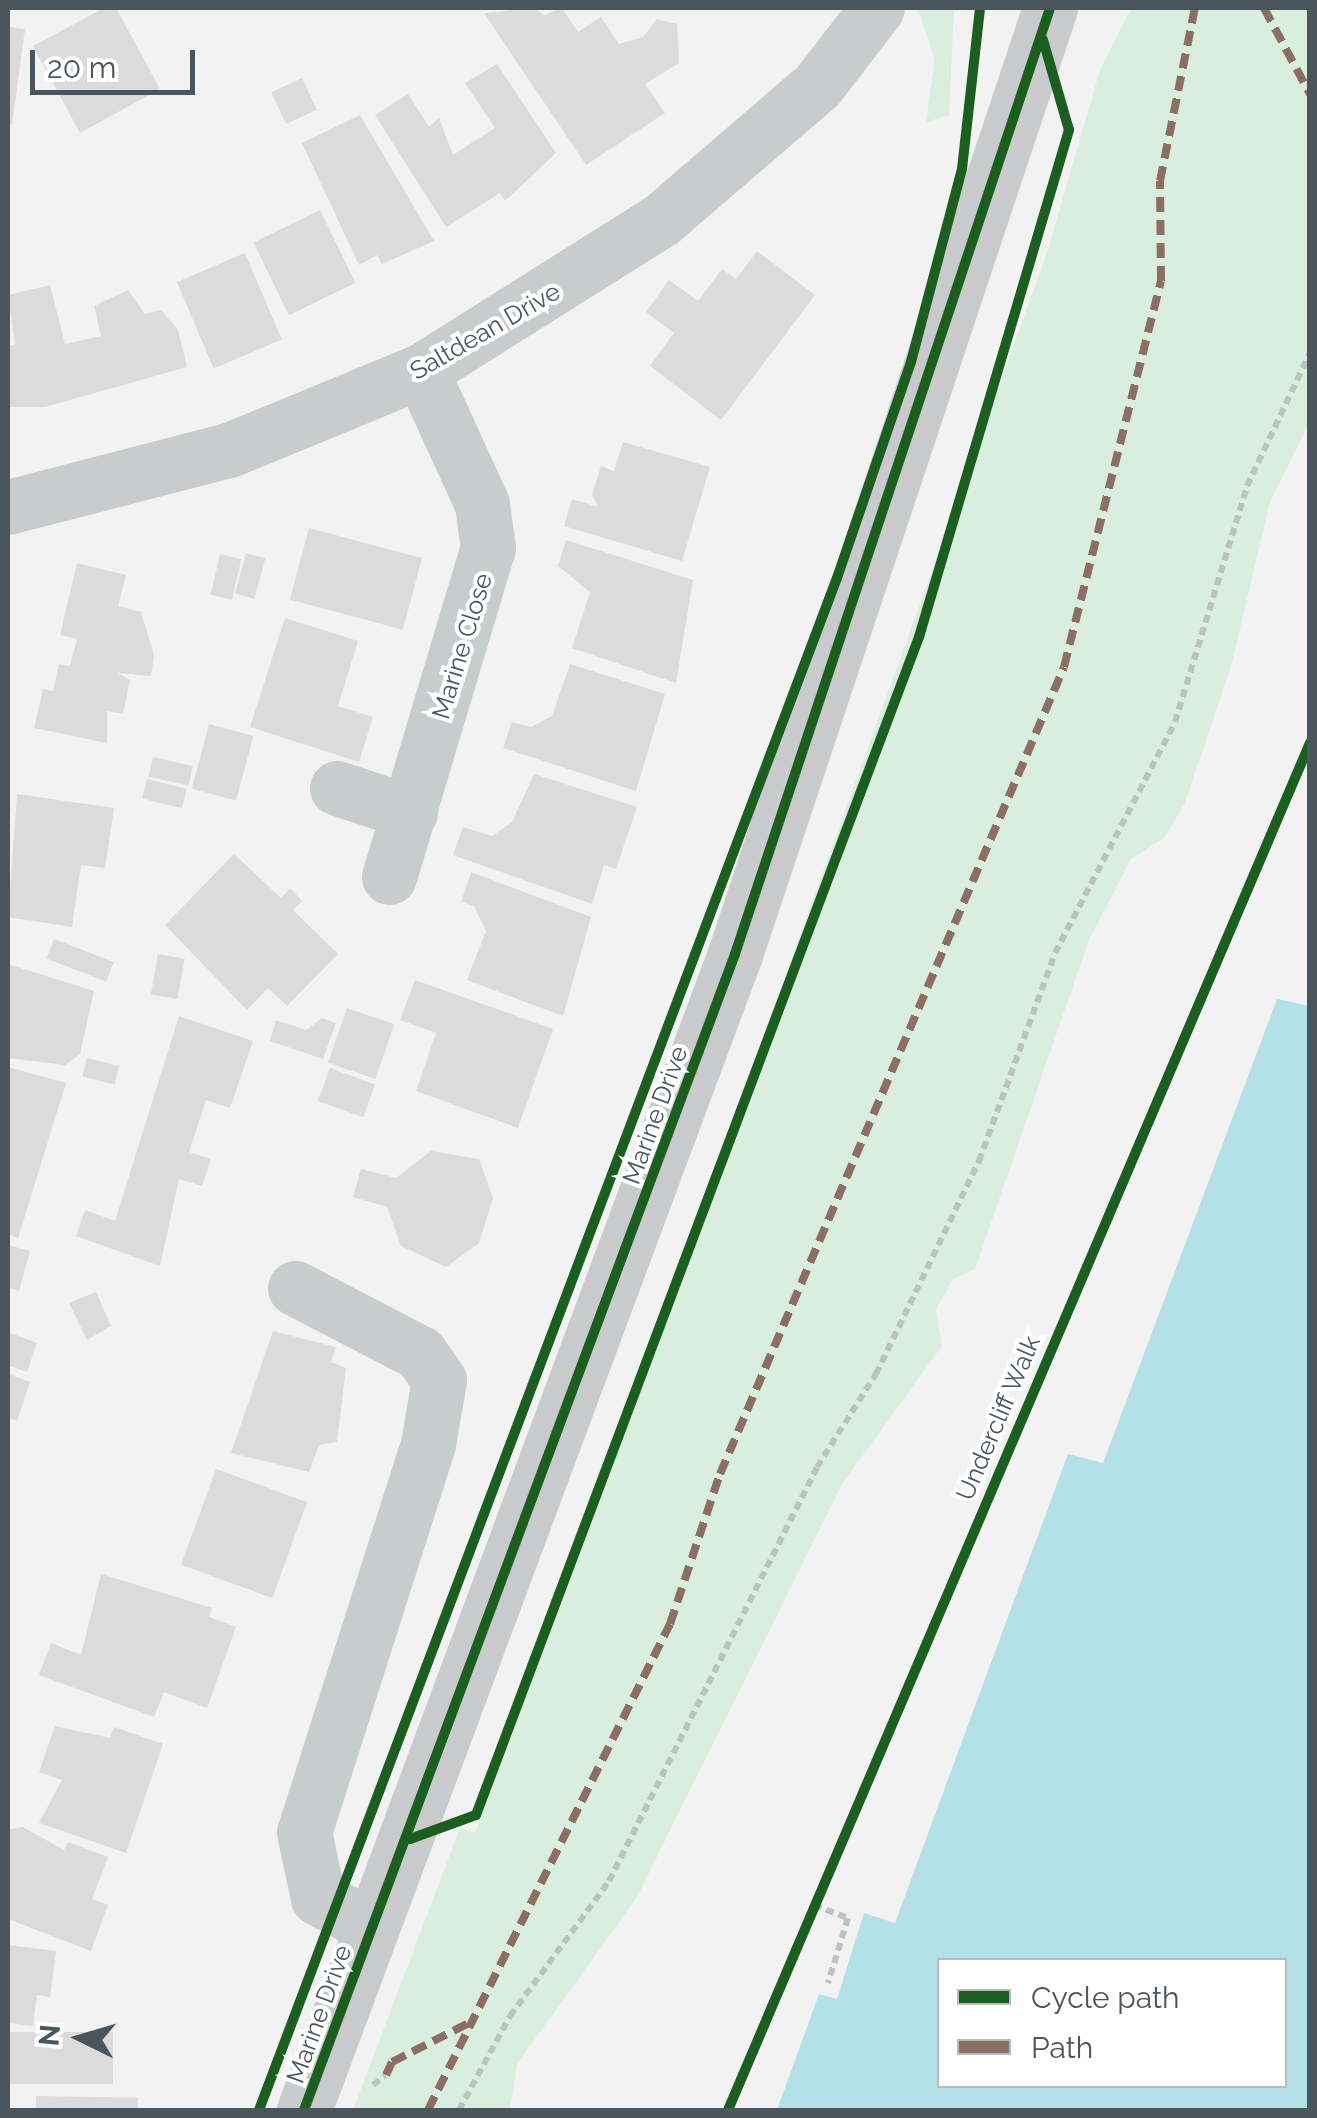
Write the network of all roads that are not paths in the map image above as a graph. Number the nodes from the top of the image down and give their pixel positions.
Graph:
1 (876, 8) edge
2 (1050, 8) edge
3 (421, 370) junction
4 (8, 507) edge
5 (337, 788) dead end
6 (410, 812) junction
7 (389, 877) dead end
8 (295, 1288) dead end
9 (372, 1926) junction
10 (304, 2110) edge

1 - 3 street, Saltdean Drive
2 - 9 main road, Marine Drive
3 - 4 street, Saltdean Drive
3 - 6 street, Marine Close
5 - 6 street
6 - 7 street, Marine Close
8 - 9 street, Marine Drive
9 - 10 main road, Marine Drive

